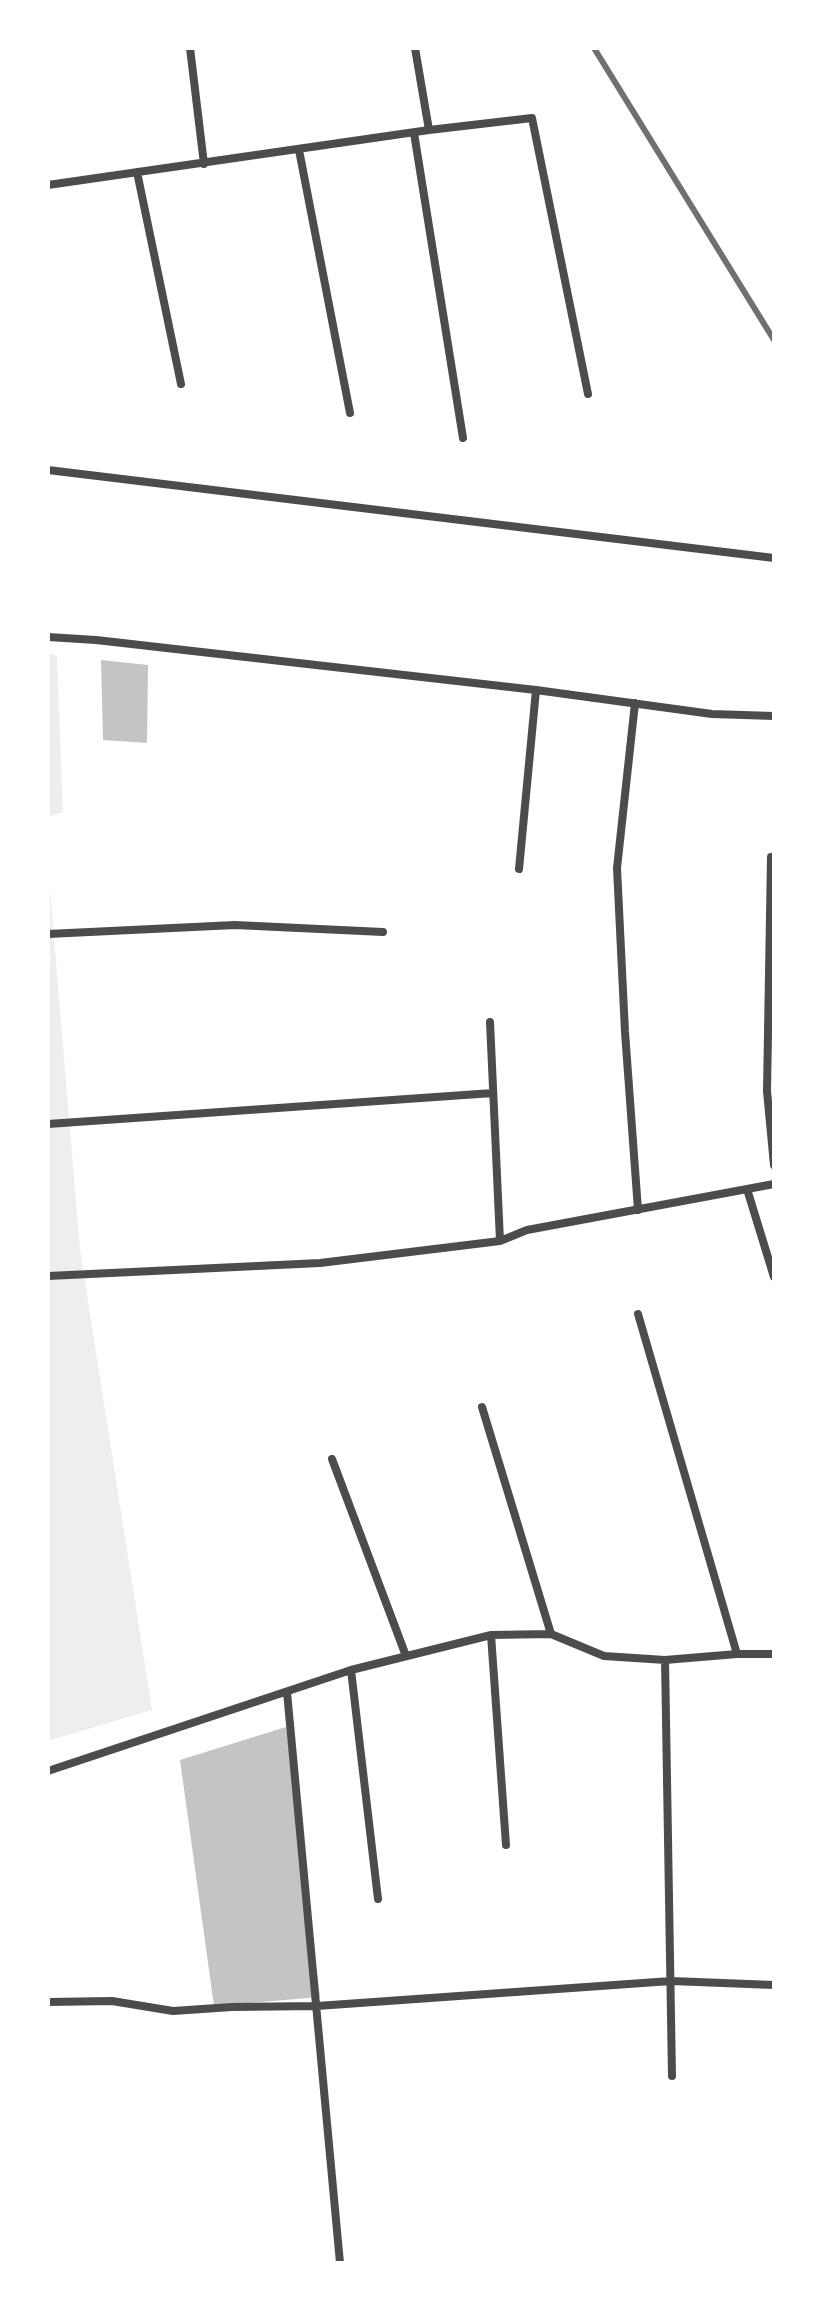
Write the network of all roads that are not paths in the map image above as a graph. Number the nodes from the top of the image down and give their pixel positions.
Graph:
1 (190, 48) edge
2 (415, 48) edge
3 (429, 130) junction
4 (414, 133) junction
5 (299, 150) junction
6 (204, 164) junction
7 (137, 172) junction
8 (48, 185) edge
9 (181, 384) dead end
10 (588, 394) dead end
11 (350, 413) dead end
12 (463, 438) dead end
13 (48, 470) edge
14 (774, 558) edge
15 (48, 637) edge
16 (536, 690) junction
17 (635, 703) junction
18 (774, 716) edge
19 (771, 857) dead end
20 (519, 869) dead end
21 (383, 932) dead end
22 (48, 934) edge
23 (490, 1022) dead end
24 (493, 1093) junction
25 (48, 1124) edge
26 (774, 1165) edge
27 (774, 1184) edge
28 (747, 1189) junction
29 (638, 1210) junction
30 (500, 1241) junction
31 (48, 1276) edge
32 (774, 1277) edge
33 (638, 1314) dead end
34 (482, 1407) dead end
35 (332, 1459) dead end
36 (551, 1634) junction
37 (491, 1635) junction
38 (737, 1654) junction
39 (774, 1654) edge
40 (406, 1656) junction
41 (665, 1660) junction
42 (351, 1670) junction
43 (287, 1692) junction
44 (48, 1771) edge
45 (506, 1845) dead end
46 (378, 1899) dead end
47 (671, 1981) junction
48 (774, 1985) edge
49 (48, 2002) edge
50 (317, 2006) junction
51 (672, 2076) dead end
52 (340, 2263) edge

1 - 6 street
2 - 3 street
3 - 4 street
3 - 10 street
4 - 5 street
4 - 12 street
5 - 6 street
5 - 11 street
6 - 7 street
7 - 8 street
7 - 9 street
13 - 14 street
15 - 16 street
16 - 17 street
16 - 20 street
17 - 18 street
17 - 29 street
19 - 26 street
21 - 22 street
23 - 24 street
24 - 25 street
24 - 30 street
27 - 28 street
28 - 29 street
28 - 32 street
29 - 30 street
30 - 31 street
33 - 38 street
34 - 36 street
35 - 40 street
36 - 37 street
36 - 41 street
37 - 40 street
37 - 45 street
38 - 39 street
38 - 41 street
40 - 42 street
41 - 47 street
42 - 43 street
42 - 46 street
43 - 44 street
43 - 50 street
47 - 48 street
47 - 50 street
47 - 51 street
49 - 50 street
50 - 52 street

